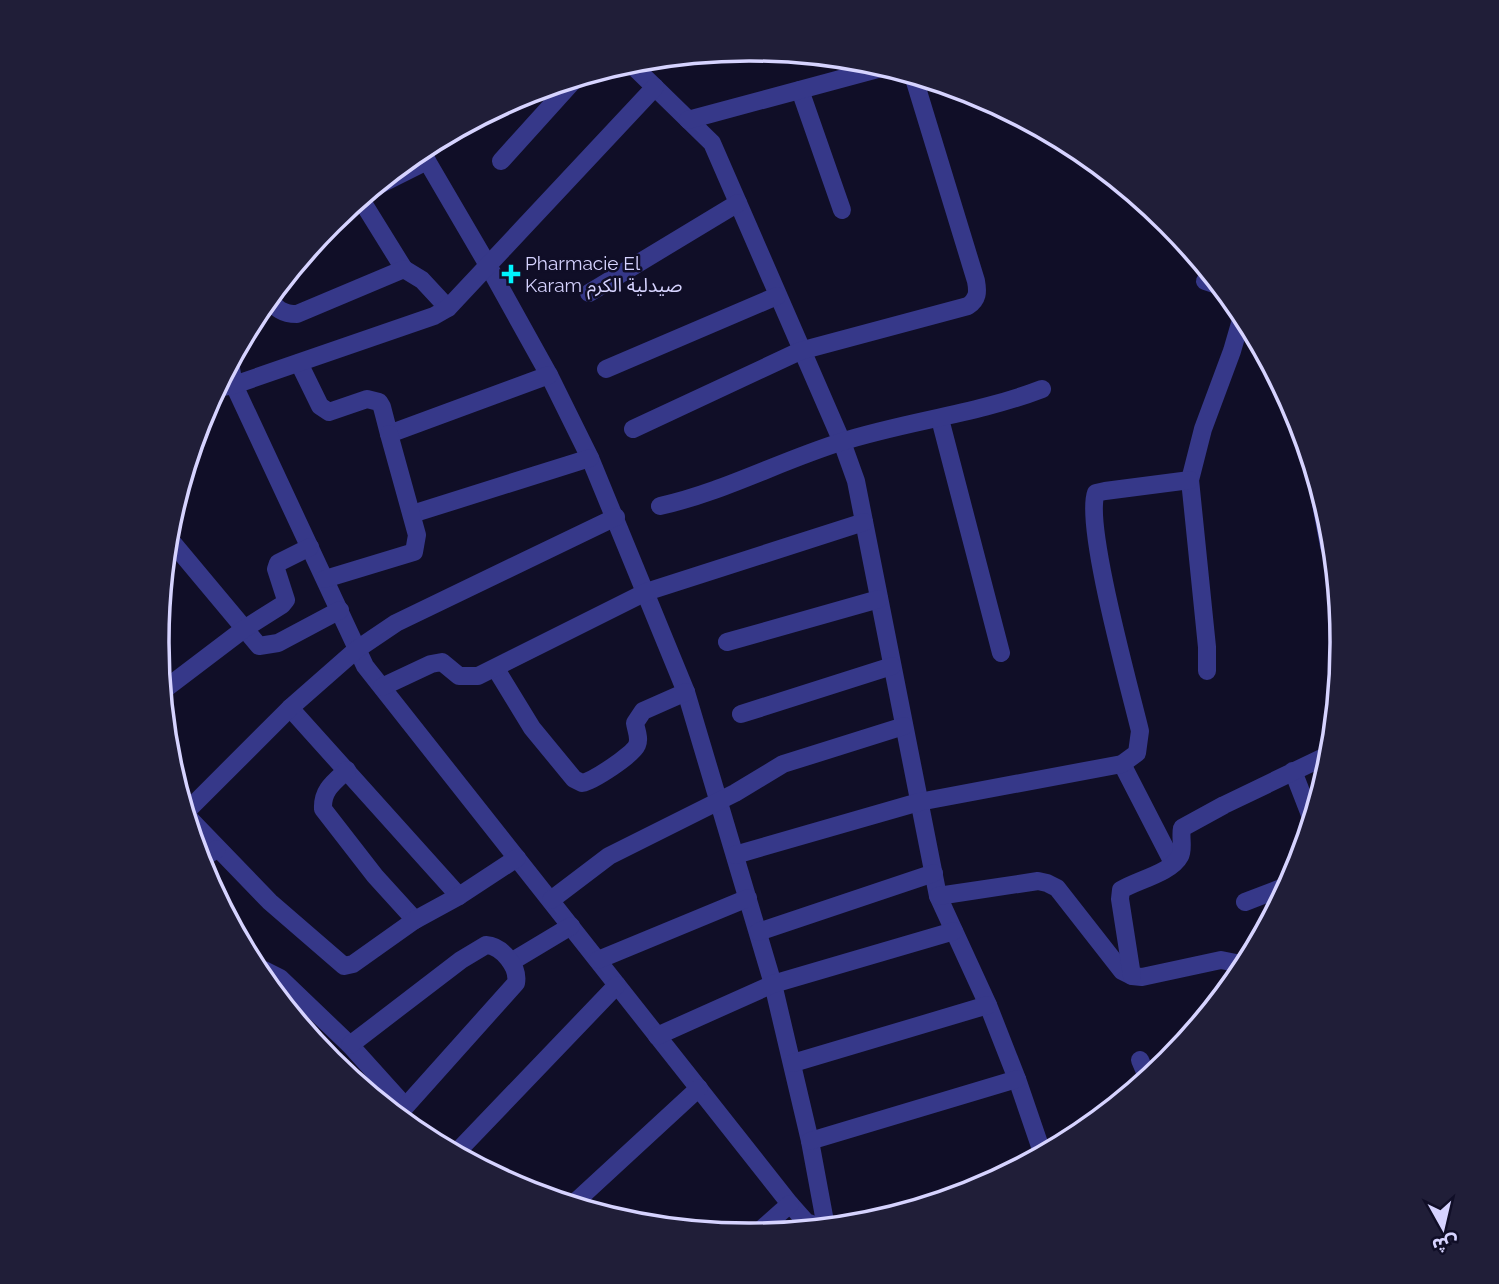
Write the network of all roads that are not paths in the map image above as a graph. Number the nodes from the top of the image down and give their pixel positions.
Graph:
1 (639, 72) edge
2 (864, 72) edge
3 (916, 86) edge
4 (655, 87) junction
5 (800, 90) junction
6 (563, 92) edge
7 (688, 120) junction
8 (426, 160) edge
9 (501, 161) dead end
10 (738, 203) junction
11 (365, 207) edge
12 (842, 210) dead end
13 (489, 267) junction
14 (404, 269) junction
15 (589, 293) dead end
16 (777, 296) junction
17 (276, 307) edge
18 (448, 308) junction
19 (1238, 329) edge
20 (800, 351) junction
21 (299, 363) junction
22 (606, 369) dead end
23 (549, 375) junction
24 (233, 378) edge
25 (234, 385) junction
26 (229, 386) edge
27 (1042, 388) dead end
28 (940, 419) junction
29 (633, 429) dead end
30 (389, 434) junction
31 (842, 442) junction
32 (590, 458) junction
33 (1190, 480) junction
34 (660, 506) dead end
35 (412, 514) junction
36 (616, 517) junction
37 (864, 522) junction
38 (310, 547) junction
39 (176, 553) edge
40 (325, 579) junction
41 (646, 592) junction
42 (879, 598) junction
43 (340, 610) junction
44 (244, 629) junction
45 (727, 642) dead end
46 (356, 650) junction
47 (1001, 653) dead end
48 (892, 666) junction
49 (496, 669) junction
50 (1207, 671) dead end
51 (171, 685) edge
52 (382, 687) junction
53 (686, 692) junction
54 (290, 708) junction
55 (741, 714) dead end
56 (904, 726) junction
57 (1318, 760) edge
58 (1122, 764) junction
59 (347, 770) junction
60 (1293, 771) junction
61 (719, 800) junction
62 (919, 802) junction
63 (193, 805) edge
64 (1306, 805) edge
65 (201, 831) edge
66 (217, 849) junction
67 (209, 854) edge
68 (735, 855) junction
69 (517, 858) junction
70 (1173, 863) junction
71 (933, 873) junction
72 (1274, 890) edge
73 (459, 896) junction
74 (938, 896) junction
75 (748, 898) junction
76 (551, 900) junction
77 (1245, 902) dead end
78 (415, 920) junction
79 (571, 926) junction
80 (954, 931) junction
81 (758, 932) junction
82 (598, 960) junction
83 (511, 962) junction
84 (1233, 963) edge
85 (274, 975) edge
86 (1132, 976) junction
87 (773, 984) junction
88 (617, 985) junction
89 (988, 1005) junction
90 (657, 1036) junction
91 (351, 1045) junction
92 (1140, 1060) dead end
93 (793, 1063) junction
94 (1144, 1068) edge
95 (1017, 1079) junction
96 (699, 1088) junction
97 (393, 1101) edge
98 (403, 1108) edge
99 (810, 1140) junction
100 (1040, 1145) edge
101 (462, 1147) edge
102 (580, 1197) edge
103 (790, 1204) junction
104 (823, 1218) edge
105 (804, 1220) edge
106 (769, 1222) edge

1 - 4 street
2 - 5 street
3 - 20 street
4 - 7 street
4 - 13 street
5 - 7 street
5 - 12 street
6 - 9 street
7 - 10 street
8 - 13 street
10 - 15 street
10 - 16 street
11 - 14 street
13 - 18 street
13 - 23 street
14 - 17 street
14 - 18 street
16 - 20 street
16 - 22 street
18 - 21 street
19 - 33 street
20 - 29 street
20 - 31 street
21 - 25 street
21 - 30 street
23 - 30 street
23 - 32 street
24 - 25 street
25 - 26 street
25 - 38 street
27 - 28 street
28 - 31 street
28 - 47 street
30 - 35 street
31 - 34 street
31 - 37 street
32 - 35 street
32 - 36 street
33 - 50 street
33 - 58 street
35 - 40 street
36 - 41 street
36 - 46 street
37 - 41 street
37 - 42 street
38 - 40 street
38 - 44 street
39 - 44 street
40 - 43 street
41 - 49 street
41 - 53 street
42 - 45 street
42 - 48 street
43 - 44 street
43 - 46 street
44 - 51 street
46 - 52 street
46 - 54 street
48 - 55 street
48 - 56 street
49 - 52 street
49 - 53 street
52 - 69 street
53 - 61 street
54 - 59 street
54 - 63 street
56 - 61 street
56 - 62 street
57 - 60 street
58 - 62 street
58 - 70 street
59 - 73 street
59 - 78 street
60 - 64 street
60 - 70 street
61 - 68 street
61 - 76 street
62 - 68 street
62 - 71 street
65 - 66 street
66 - 67 street
66 - 78 street
68 - 75 street
69 - 73 street
69 - 76 street
70 - 86 street
71 - 74 street
71 - 81 street
72 - 77 street
73 - 78 street
74 - 80 street
74 - 86 street
75 - 81 street
75 - 82 street
76 - 79 street
79 - 82 street
79 - 83 street
80 - 87 street
80 - 89 street
81 - 87 street
82 - 88 street
83 - 91 street
83 - 98 street
84 - 86 street
85 - 91 street
87 - 90 street
87 - 93 street
88 - 90 street
88 - 101 street
89 - 93 street
89 - 95 street
90 - 96 street
91 - 97 street
92 - 94 street
93 - 99 street
95 - 99 street
95 - 100 street
96 - 102 street
96 - 103 street
99 - 104 street
103 - 105 street
103 - 106 street

